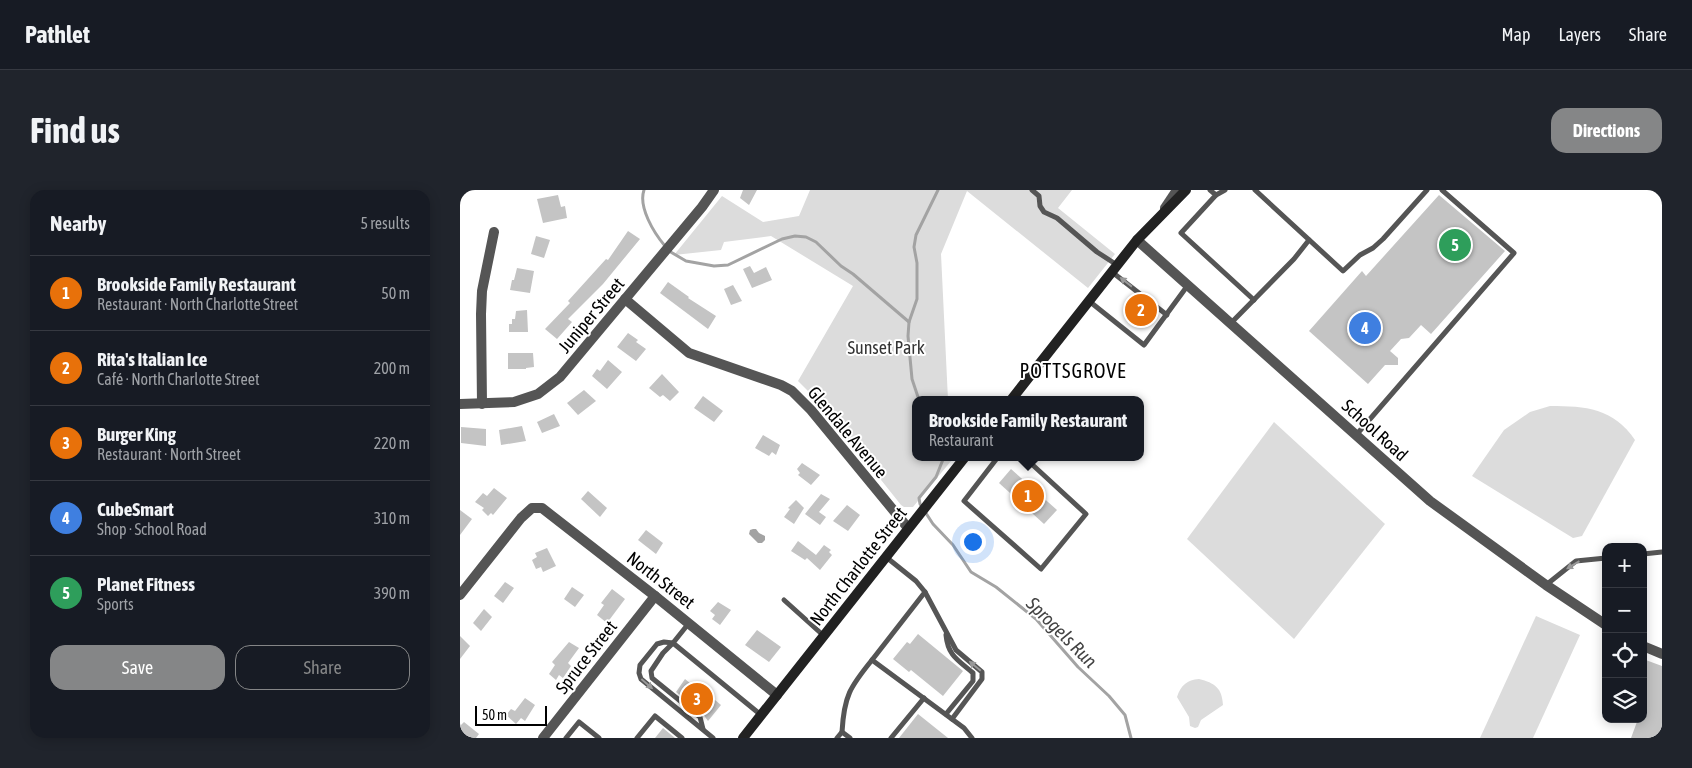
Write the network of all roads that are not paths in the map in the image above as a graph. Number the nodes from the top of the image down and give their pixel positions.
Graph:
1 (714, 190) edge
2 (1032, 190) edge
3 (1177, 190) edge
4 (1186, 190) edge
5 (1210, 190) edge
6 (1225, 190) edge
7 (1255, 190) edge
8 (1427, 190) edge
9 (1442, 190) edge
10 (1216, 195) junction
11 (1160, 215) junction
12 (494, 232) dead end
13 (1137, 240) junction
14 (1310, 240) junction
15 (1115, 268) junction
16 (1188, 285) junction
17 (626, 299) junction
18 (1254, 300) junction
19 (1088, 301) junction
20 (1167, 315) junction
21 (1231, 323) junction
22 (1014, 396) edge
23 (460, 404) edge
24 (482, 404) junction
25 (1356, 434) junction
26 (961, 461) edge
27 (995, 461) edge
28 (1028, 461) edge
29 (908, 528) junction
30 (1662, 552) edge
31 (1647, 554) edge
32 (886, 557) junction
33 (1602, 558) edge
34 (1546, 586) junction
35 (926, 592) junction
36 (460, 595) edge
37 (655, 596) junction
38 (784, 600) dead end
39 (1602, 622) edge
40 (689, 623) junction
41 (946, 631) junction
42 (824, 636) junction
43 (673, 643) junction
44 (1647, 648) edge
45 (1662, 654) edge
46 (872, 660) junction
47 (777, 695) junction
48 (924, 698) junction
49 (684, 704) dead end
50 (691, 710) dead end
51 (946, 714) junction
52 (761, 716) junction
53 (952, 719) junction
54 (703, 730) junction
55 (842, 732) junction
56 (543, 738) edge
57 (566, 738) edge
58 (599, 738) edge
59 (637, 738) edge
60 (682, 738) edge
61 (713, 738) edge
62 (743, 738) edge
63 (837, 738) edge
64 (850, 738) edge
65 (891, 738) edge
66 (972, 738) edge

1 - 17 street, Juniper Street
2 - 15 lane
3 - 11 street
4 - 11 main road
5 - 10 lane
6 - 10 lane
7 - 14 lane
8 - 14 lane
9 - 25 lane
10 - 18 lane
11 - 13 main road
12 - 24 street
13 - 15 main road
13 - 16 street, School Road
14 - 18 lane
15 - 19 main road
20 -> 15 lane
16 - 20 lane
16 - 21 street, School Road
17 - 24 street, Juniper Street
17 - 29 street, Glendale Avenue
18 - 21 lane
19 - 20 lane
19 - 22 main road
21 - 25 street, School Road
23 - 24 street, Juniper Street
25 - 34 street, School Road
26 - 29 main road, North Charlotte Street
27 - 28 lane
29 - 32 main road, North Charlotte Street
30 - 31 lane
32 - 35 lane
32 - 42 main road, North Charlotte Street
33 -> 34 lane
34 - 39 street, School Road
35 - 41 lane
35 - 46 lane
36 - 37 street, North Street
37 - 40 street, North Street
37 - 56 street, Spruce Street
38 - 42 lane
40 - 43 lane
40 - 47 street, North Street
41 - 51 lane
53 -> 41 lane
42 - 47 main road, North Charlotte Street
43 - 49 lane
43 - 52 lane
43 -> 54 lane
44 - 45 street
46 - 48 lane
46 - 55 lane
47 - 52 main road, North Charlotte Street
48 - 51 lane
48 - 65 lane
50 - 54 lane
51 - 53 lane
52 - 62 main road, North Charlotte Street
53 - 66 lane
54 - 61 lane
55 - 63 lane
55 - 64 lane
57 - 58 lane
59 - 60 lane

